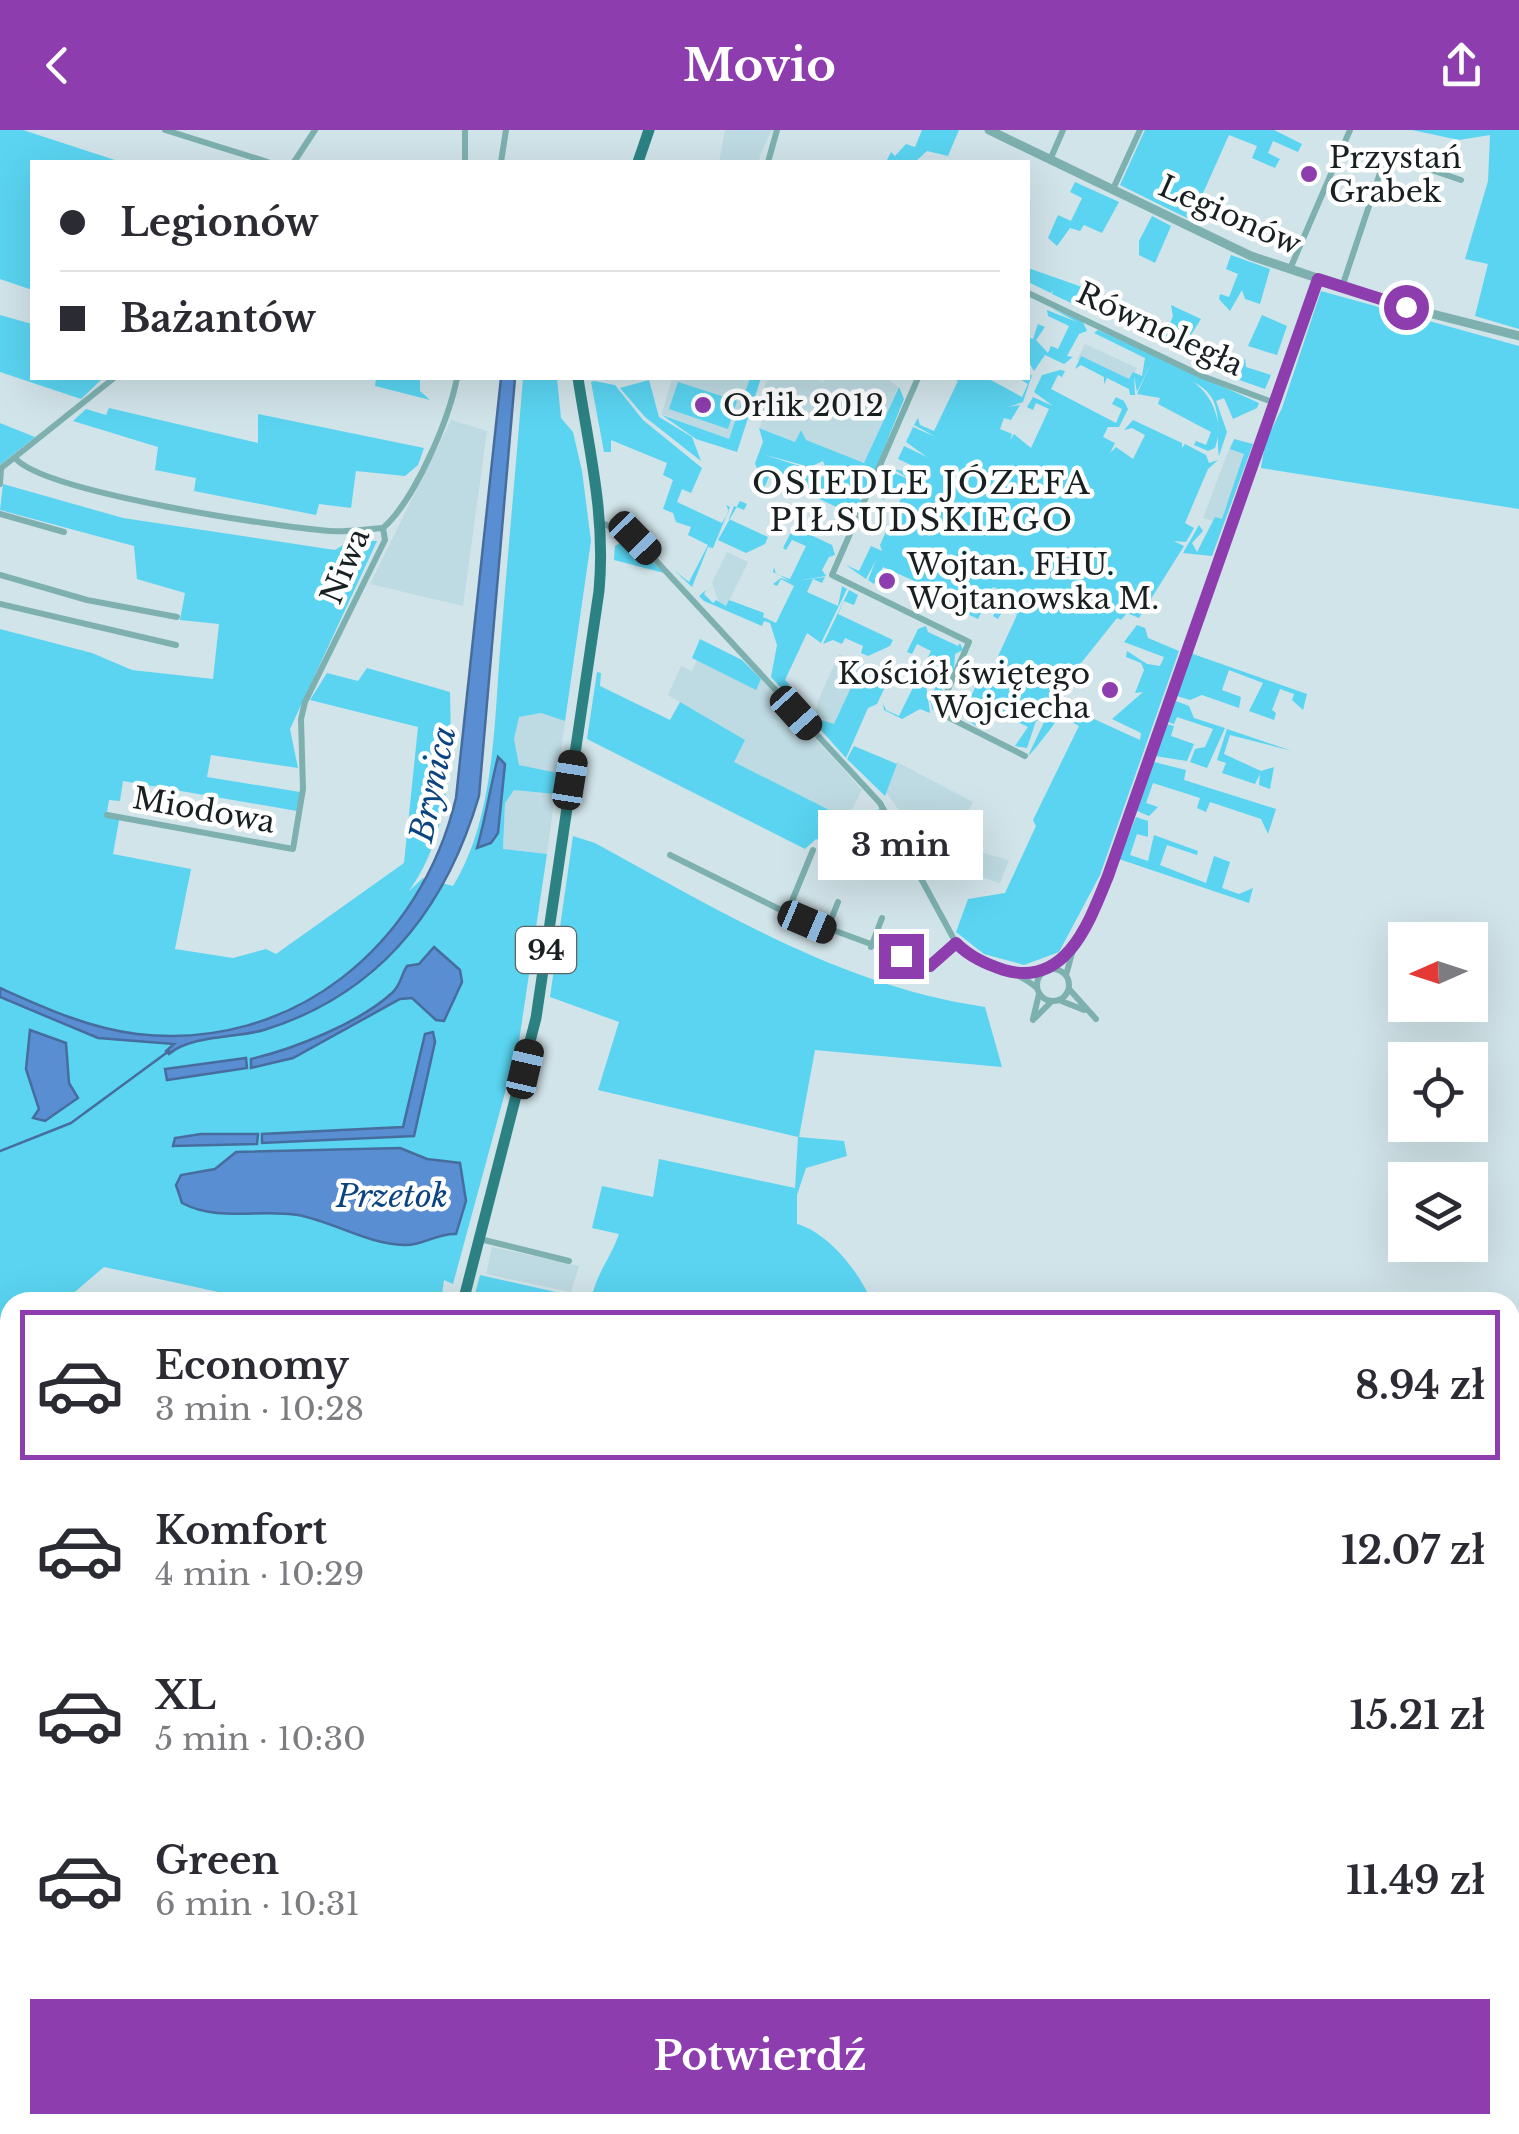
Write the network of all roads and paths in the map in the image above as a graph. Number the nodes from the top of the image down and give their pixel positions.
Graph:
1 (164, 130) edge
2 (315, 130) edge
3 (464, 130) edge
4 (506, 130) edge
5 (649, 130) edge
6 (777, 130) edge
7 (989, 130) edge
8 (1064, 130) edge
9 (1140, 130) edge
10 (1350, 130) edge
11 (262, 160) edge
12 (295, 160) edge
13 (466, 160) edge
14 (501, 160) edge
15 (639, 160) edge
16 (769, 160) edge
17 (1050, 160) junction
18 (1461, 180) dead end
19 (1113, 189) junction
20 (1290, 269) junction
21 (1318, 279) junction
22 (1342, 286) junction
23 (1030, 294) edge
24 (1519, 336) edge
25 (112, 380) edge
26 (456, 380) edge
27 (578, 380) edge
28 (917, 380) edge
29 (1275, 404) junction
30 (16, 459) junction
31 (0, 469) edge
32 (0, 484) edge
33 (0, 514) edge
34 (602, 523) junction
35 (384, 528) junction
36 (64, 532) dead end
37 (0, 575) edge
38 (0, 604) edge
39 (178, 617) dead end
40 (176, 644) dead end
41 (1025, 756) dead end
42 (107, 816) dead end
43 (294, 849) joint
44 (812, 850) dead end
45 (670, 855) dead end
46 (913, 863) junction
47 (866, 870) dead end
48 (838, 902) dead end
49 (787, 913) junction
50 (882, 918) dead end
51 (827, 930) junction
52 (956, 943) junction
53 (872, 946) junction
54 (1074, 946) junction
55 (1054, 968) junction
56 (1042, 972) junction
57 (1015, 973) junction
58 (1066, 975) junction
59 (1069, 988) junction
60 (1038, 990) junction
61 (1056, 1000) junction
62 (1085, 1010) junction
63 (1096, 1019) dead end
64 (480, 1239) junction
65 (569, 1261) dead end
66 (466, 1292) edge

1 - 11 street
2 - 12 street
3 - 13 street
4 - 14 street
5 - 15 main road
6 - 16 street
7 - 17 street, Legionów
8 - 17 street
9 - 19 street
10 - 20 street
17 - 19 street, Legionów
18 - 22 street
19 - 20 street, Legionów
20 - 21 street, Legionów
21 - 22 street, Legionów
21 - 29 street
22 - 24 street, Legionów
23 - 29 street, Równoległa
25 - 30 street
26 - 35 street, Niwa
27 - 34 main road, 94
28 - 41 street
29 - 54 street
30 - 31 street
30 - 35 street
31 - 32 street
33 - 36 street
34 - 46 street
34 - 64 main road, 94
35 - 43 street, Niwa
37 - 39 street
38 - 40 street
42 - 43 street, Miodowa
44 - 49 street
45 - 49 street
46 - 47 street
46 - 52 street
48 - 51 street
49 - 51 street
50 - 53 street
51 - 53 street
52 - 53 street
52 - 57 street
54 - 55 street
54 - 58 street
55 - 56 street
55 - 58 street
56 - 57 street
56 - 60 street
57 - 60 street
58 - 59 street
59 - 61 street
59 - 62 street
60 - 61 street
60 - 61 street
61 - 62 street
62 - 63 street
64 - 65 street
64 - 66 main road, 94

